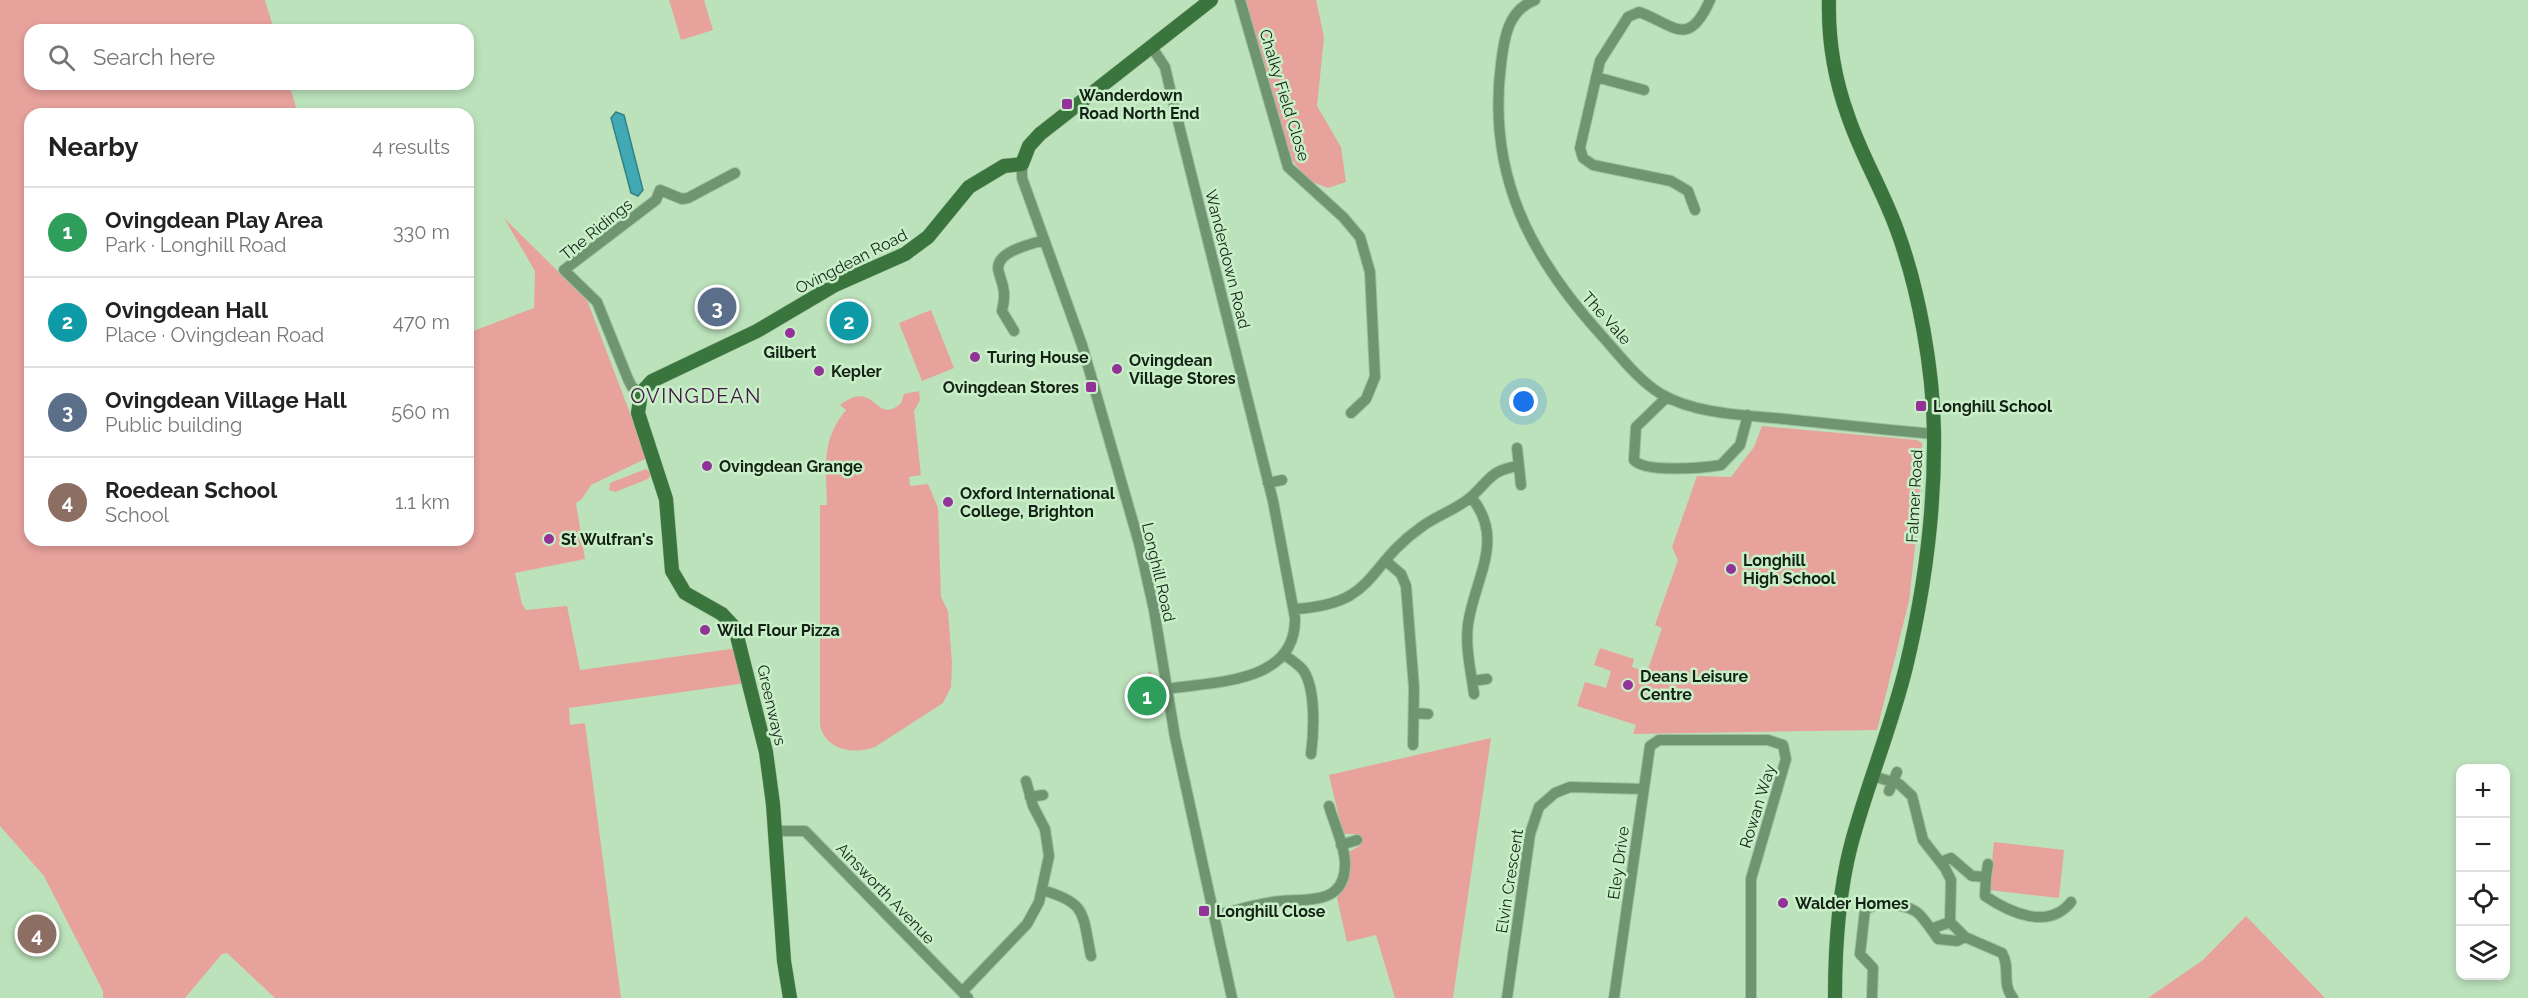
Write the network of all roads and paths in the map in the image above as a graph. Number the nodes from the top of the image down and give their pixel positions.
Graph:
1 (1211, 0) edge
2 (1240, 0) edge
3 (1535, 0) edge
4 (1710, 0) edge
5 (1829, 0) edge
6 (1151, 46) junction
7 (1596, 77) junction
8 (1644, 90) dead end
9 (1022, 164) junction
10 (735, 173) dead end
11 (1695, 210) dead end
12 (1044, 240) junction
13 (1014, 331) dead end
14 (641, 393) junction
15 (1667, 397) junction
16 (1351, 413) dead end
17 (1748, 415) junction
18 (1934, 434) junction
19 (1517, 448) dead end
20 (1519, 466) junction
21 (1282, 480) dead end
22 (1268, 483) junction
23 (1521, 485) dead end
24 (1471, 497) junction
25 (1386, 561) junction
26 (1295, 609) junction
27 (1285, 656) junction
28 (1487, 679) dead end
29 (1472, 681) junction
30 (1167, 689) junction
31 (1474, 694) dead end
32 (1414, 713) junction
33 (1428, 714) dead end
34 (1662, 740) joint
35 (1413, 745) dead end
36 (1311, 753) dead end
37 (1873, 776) junction
38 (1026, 782) dead end
39 (1643, 789) junction
40 (1043, 795) dead end
41 (1030, 797) junction
42 (1329, 806) dead end
43 (774, 831) junction
44 (1357, 840) dead end
45 (1341, 845) junction
46 (1941, 862) junction
47 (1988, 864) dead end
48 (1986, 877) junction
49 (1042, 890) junction
50 (2071, 902) dead end
51 (1214, 916) junction
52 (1950, 922) junction
53 (1931, 929) junction
54 (1965, 937) junction
55 (1091, 956) dead end
56 (965, 995) edge
57 (790, 998) edge
58 (1232, 998) edge
59 (1507, 998) edge
60 (1614, 998) edge
61 (1751, 998) edge
62 (1835, 998) edge
63 (1872, 998) edge
64 (2013, 998) edge

1 - 6 street
2 - 16 street, Chalky Field Close
3 - 15 street, The Vale
4 - 7 street
5 - 18 street, Falmer Road
6 - 9 street
6 - 22 street, Wanderdown Road
7 - 8 street
7 - 11 street
9 - 12 street, Longhill Road
9 - 14 street, Ovingdean Road
10 - 14 street, The Ridings
12 - 13 street
12 - 30 street, Longhill Road
14 - 43 street, Greenways
15 - 17 street, The Vale
15 - 17 street
17 - 18 street, The Vale
18 - 37 street, Falmer Road
19 - 20 street
20 - 23 street
20 - 24 street
21 - 22 street
22 - 26 street, Wanderdown Road
24 - 25 street
24 - 29 street
25 - 26 street
25 - 32 street
26 - 27 street, Wanderdown Road
27 - 30 street
27 - 36 street
28 - 29 street
29 - 31 street
30 - 51 street, Longhill Road
32 - 33 street
32 - 35 street
34 - 39 street, Eley Drive
34 - 61 street, Rowan Way
37 - 46 street
37 - 62 street, Falmer Road
38 - 41 street
39 - 59 street, Elvin Crescent
39 - 60 street, Eley Drive
40 - 41 street
41 - 49 street
42 - 45 street
43 - 56 street, Ainsworth Avenue
43 - 57 street, Greenways
44 - 45 street
45 - 51 street
46 - 48 street
46 - 52 street
47 - 48 street
48 - 50 street
49 - 55 street
49 - 56 street
51 - 58 street, Longhill Road
52 - 53 street
52 - 54 street
53 - 54 street
53 - 63 street
54 - 64 street

